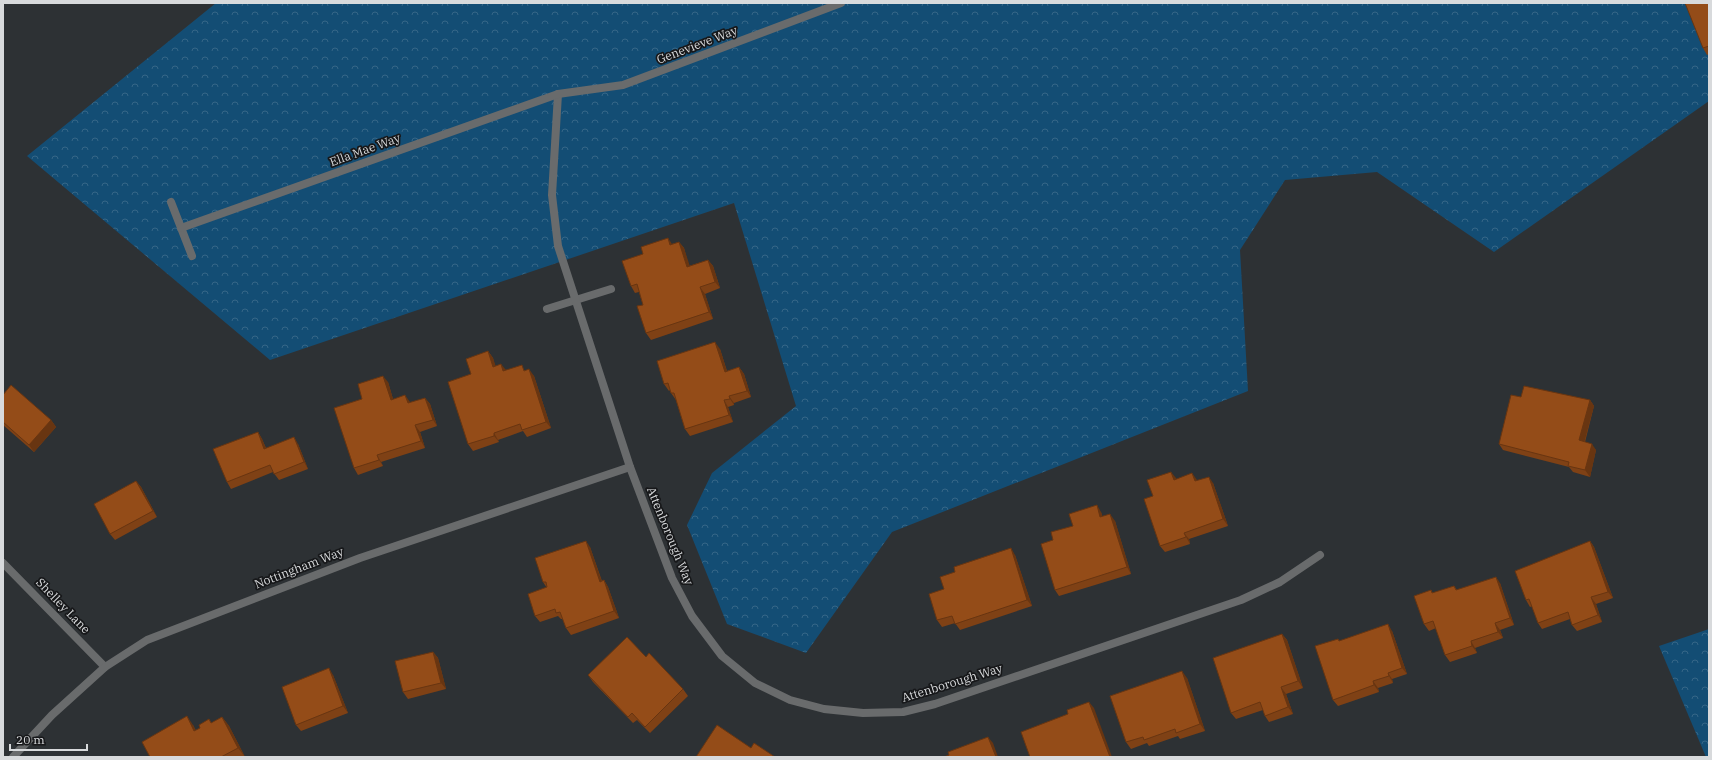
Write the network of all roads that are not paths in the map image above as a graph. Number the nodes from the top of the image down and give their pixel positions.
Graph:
1 (841, 3) edge
2 (558, 94) junction
3 (171, 202) dead end
4 (181, 228) junction
5 (192, 256) dead end
6 (611, 290) dead end
7 (575, 301) junction
8 (547, 309) dead end
9 (630, 467) junction
10 (1320, 555) dead end
11 (3, 563) edge
12 (105, 667) junction
13 (12, 757) edge

1 - 2 street, Genevieve Way
2 - 4 street, Ella Mae Way
2 - 7 street, Attenborough Way
3 - 4 street
4 - 5 street
6 - 7 street
7 - 8 street
7 - 9 street, Attenborough Way
9 - 10 street, Attenborough Way
9 - 12 street, Nottingham Way
11 - 12 street, Shelley Lane
12 - 13 street, Nottingham Way

